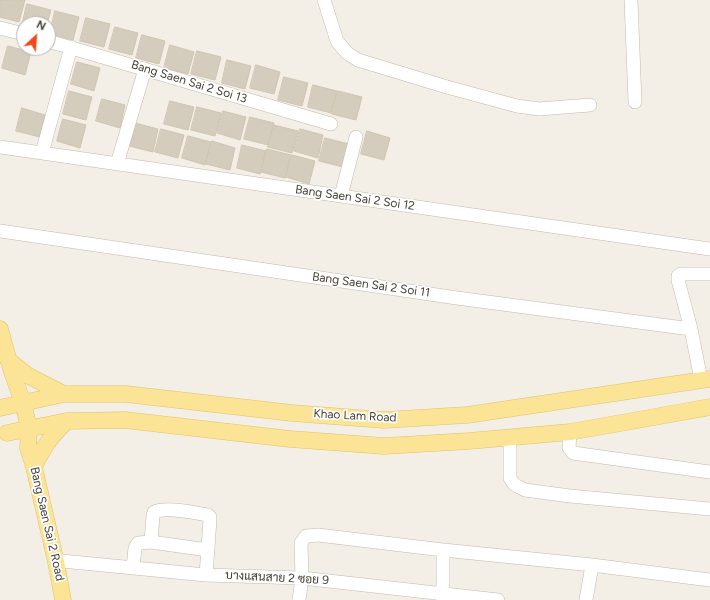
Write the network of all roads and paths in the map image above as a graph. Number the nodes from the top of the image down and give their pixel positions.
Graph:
1 (324, 0) edge
2 (631, 0) edge
3 (0, 28) edge
4 (16, 32) edge
5 (56, 43) edge
6 (71, 47) junction
7 (145, 69) junction
8 (635, 102) dead end
9 (590, 105) dead end
10 (331, 124) dead end
11 (356, 137) dead end
12 (0, 147) edge
13 (42, 153) junction
14 (116, 164) junction
15 (341, 196) junction
16 (0, 231) edge
17 (710, 250) edge
18 (710, 274) edge
19 (691, 329) junction
20 (0, 330) edge
21 (8, 360) junction
22 (706, 380) edge
23 (64, 394) junction
24 (23, 403) junction
25 (0, 408) edge
26 (710, 408) edge
27 (67, 421) junction
28 (29, 428) junction
29 (570, 432) junction
30 (3, 433) edge
31 (510, 438) junction
32 (28, 448) junction
33 (34, 467) junction
34 (710, 472) edge
35 (710, 509) edge
36 (151, 542) junction
37 (208, 550) junction
38 (443, 550) junction
39 (56, 562) junction
40 (592, 565) junction
41 (133, 568) junction
42 (206, 575) junction
43 (302, 578) junction
44 (710, 580) edge
45 (444, 597) edge
46 (63, 600) edge
47 (299, 600) edge
48 (498, 600) edge
49 (586, 600) edge

1 - 9 street
2 - 8 street
3 - 4 street
5 - 6 street, Bang Saen Sai 2 Soi 13
6 - 7 street, Bang Saen Sai 2 Soi 13
6 - 13 street
7 - 10 street, Bang Saen Sai 2 Soi 13
7 - 14 street
11 - 15 street
12 - 13 street, Bang Saen Sai 2 Soi 12
13 - 14 street, Bang Saen Sai 2 Soi 12
14 - 15 street, Bang Saen Sai 2 Soi 12
15 - 17 street, Bang Saen Sai 2 Soi 12
16 - 19 street, Bang Saen Sai 2 Soi 11
18 - 19 street
19 - 22 street
20 - 21 main road, Bang Saen Sai 2 Road
21 - 23 main road
21 - 24 main road, Bang Saen Sai 2 Road
22 - 23 main road, Khao Lam Road
23 - 24 main road, Khao Lam Road
24 - 25 main road, Khao Lam Road
24 - 28 main road, Bang Saen Sai 2 Road
25 - 30 main road
26 - 29 main road
27 - 28 main road
27 - 31 main road
27 - 33 main road
28 - 30 main road
28 - 32 main road, Bang Saen Sai 2 Road
29 - 31 main road
29 - 34 street
30 - 32 main road
31 - 35 street
32 - 33 main road, Bang Saen Sai 2 Road
33 - 39 main road, Bang Saen Sai 2 Road
36 - 37 street
36 - 37 street
36 - 41 street
37 - 42 street
38 - 40 street
38 - 43 street
38 - 45 street
39 - 41 street, บางแสนสาย 2 ซอย 9
39 - 46 main road, Bang Saen Sai 2 Road
40 - 44 street
40 - 49 street
41 - 42 street, บางแสนสาย 2 ซอย 9
42 - 43 street, บางแสนสาย 2 ซอย 9
43 - 45 street, บางแสนสาย 2 ซอย 9
43 - 47 street
45 - 48 street, บางแสนสาย 2 ซอย 9

